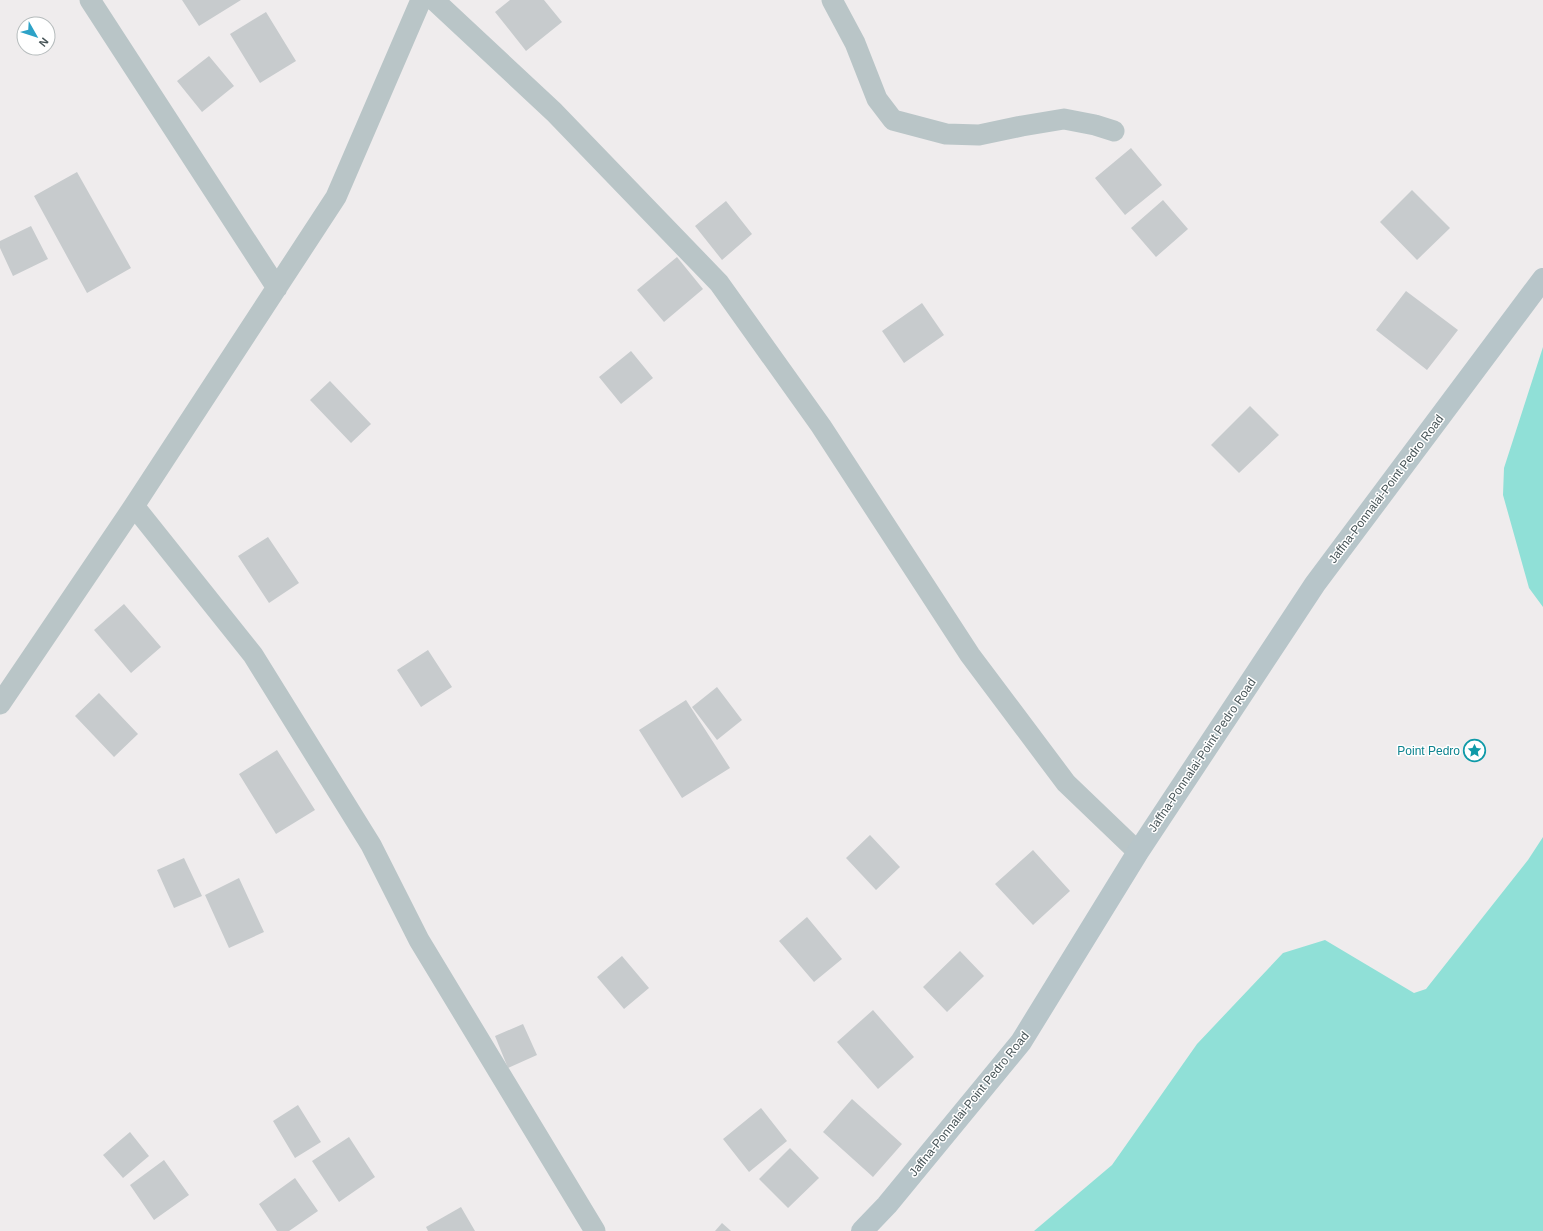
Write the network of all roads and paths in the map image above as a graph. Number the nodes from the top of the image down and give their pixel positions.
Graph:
1 (90, 0) edge
2 (421, 0) edge
3 (434, 0) edge
4 (832, 0) edge
5 (1114, 131) dead end
6 (1543, 279) edge
7 (277, 288) junction
8 (134, 506) junction
9 (0, 704) edge
10 (1138, 852) junction
11 (595, 1231) edge
12 (862, 1231) edge

1 - 7 street
2 - 7 street
3 - 10 street
4 - 5 street
6 - 10 main road, Jaffna-Ponnalai-Point Pedro Road
7 - 8 street
8 - 9 street
8 - 11 street
10 - 12 main road, Jaffna-Ponnalai-Point Pedro Road

